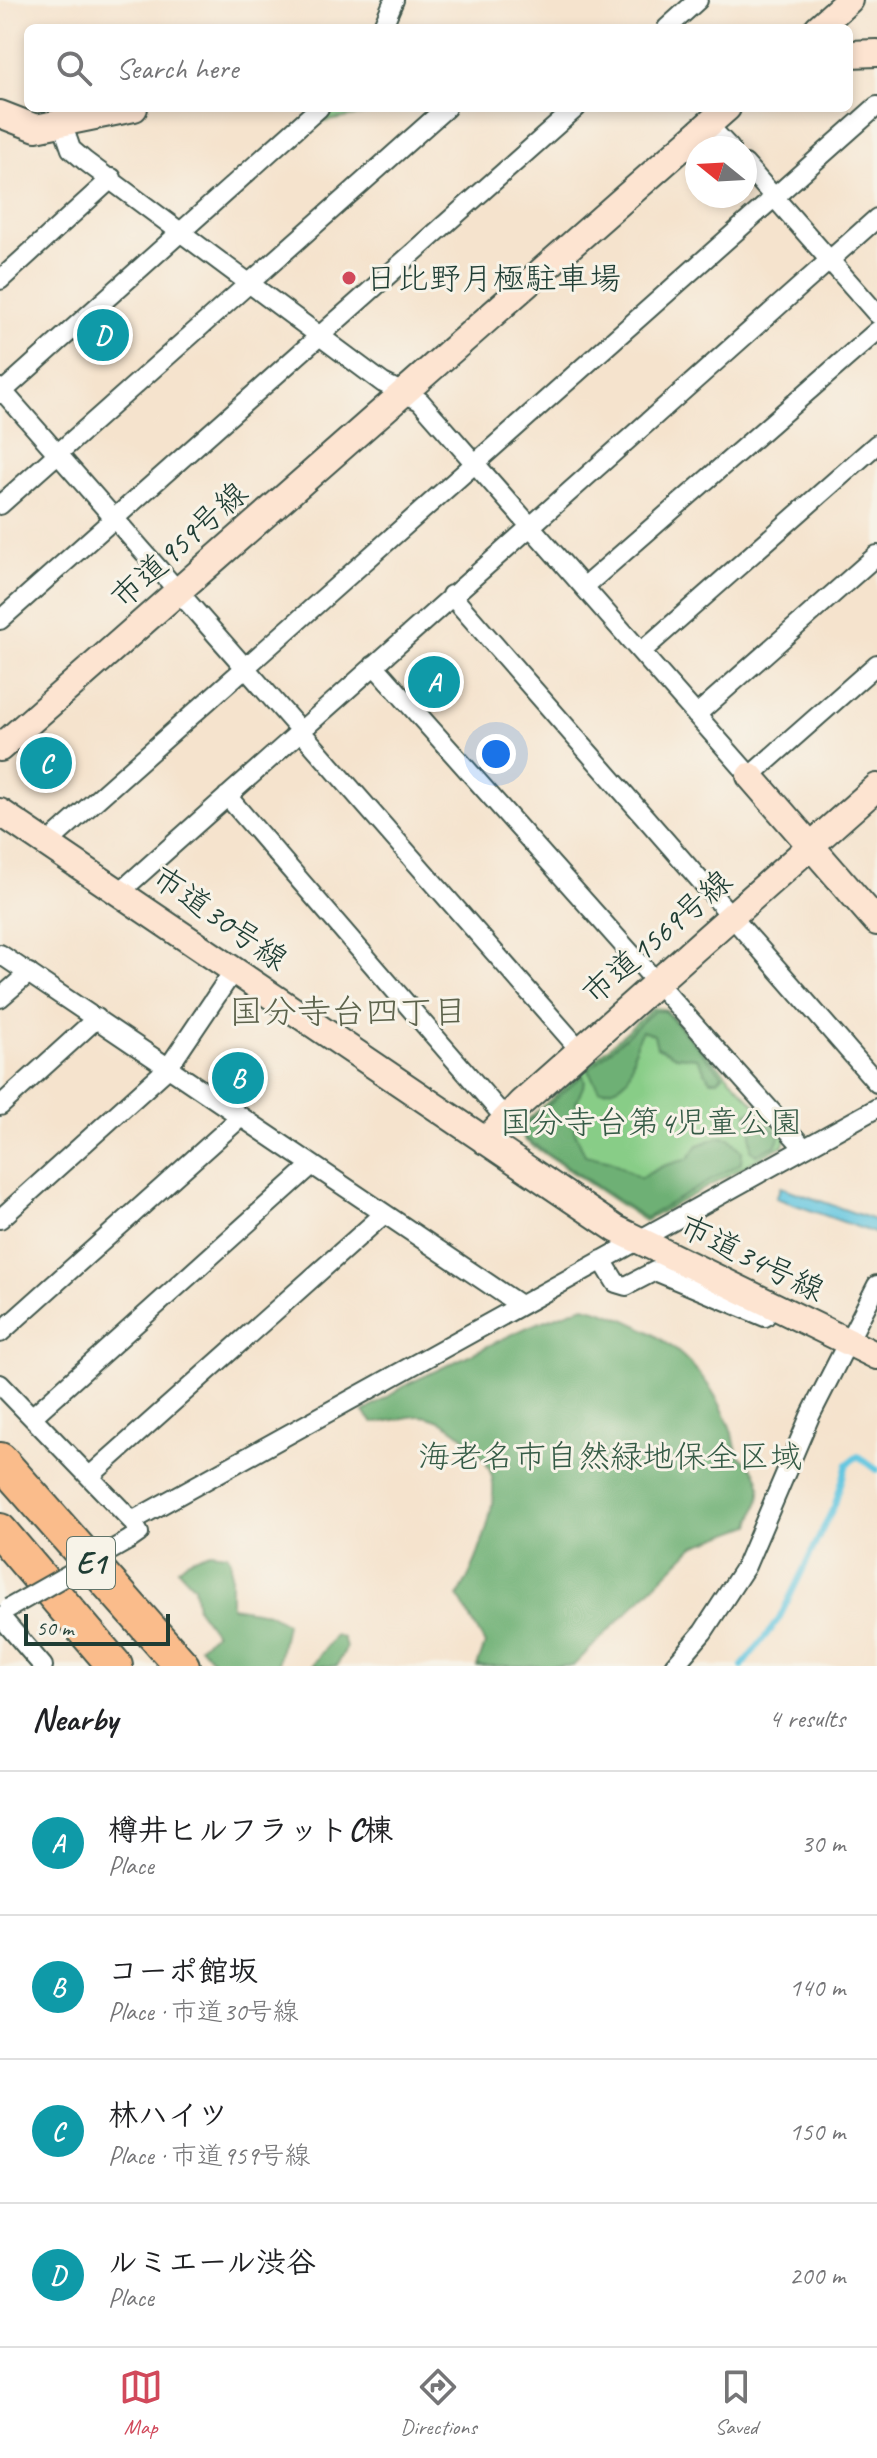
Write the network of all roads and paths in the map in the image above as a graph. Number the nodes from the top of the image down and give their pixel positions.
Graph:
1 (394, 0) edge
2 (698, 0) edge
3 (849, 0) edge
4 (384, 24) edge
5 (671, 24) edge
6 (822, 24) edge
7 (877, 53) edge
8 (853, 54) edge
9 (877, 106) edge
10 (115, 112) edge
11 (315, 112) edge
12 (442, 112) edge
13 (571, 112) edge
14 (0, 114) edge
15 (717, 116) edge
16 (62, 123) junction
17 (725, 136) edge
18 (112, 178) junction
19 (757, 178) edge
20 (774, 197) junction
21 (877, 218) edge
22 (182, 230) junction
23 (828, 260) junction
24 (0, 280) edge
25 (250, 284) junction
26 (877, 314) edge
27 (877, 331) edge
28 (320, 335) junction
29 (1, 391) edge
30 (402, 391) junction
31 (877, 444) edge
32 (58, 454) junction
33 (474, 462) junction
34 (0, 505) edge
35 (114, 518) junction
36 (530, 525) junction
37 (877, 555) edge
38 (584, 587) junction
39 (179, 591) junction
40 (451, 595) junction
41 (0, 620) edge
42 (641, 652) junction
43 (877, 664) edge
44 (374, 665) junction
45 (245, 667) junction
46 (696, 715) junction
47 (300, 730) junction
48 (0, 748) edge
49 (750, 776) junction
50 (877, 787) edge
51 (227, 796) junction
52 (0, 812) edge
53 (48, 843) junction
54 (811, 846) junction
55 (121, 891) junction
56 (730, 917) junction
57 (877, 922) edge
58 (0, 954) edge
59 (234, 970) junction
60 (29, 973) junction
61 (655, 983) junction
62 (0, 998) edge
63 (97, 1018) junction
64 (580, 1050) junction
65 (168, 1068) junction
66 (877, 1083) edge
67 (0, 1106) edge
68 (877, 1108) edge
69 (241, 1117) junction
70 (505, 1118) junction
71 (485, 1141) junction
72 (804, 1148) junction
73 (312, 1165) junction
74 (384, 1214) junction
75 (0, 1219) edge
76 (639, 1241) junction
77 (602, 1260) junction
78 (877, 1285) edge
79 (520, 1305) junction
80 (772, 1307) junction
81 (0, 1333) edge
82 (848, 1342) junction
83 (877, 1356) edge
84 (0, 1384) edge
85 (32, 1417) junction
86 (0, 1460) edge
87 (90, 1476) junction
88 (132, 1521) junction
89 (0, 1532) edge
90 (3, 1612) edge
91 (43, 1666) edge
92 (106, 1666) edge
93 (115, 1666) edge
94 (185, 1666) edge
95 (674, 1666) edge

1 - 4 street
2 - 5 street
3 - 6 street
7 - 8 street
9 - 20 street
10 - 16 street
11 - 22 street
12 - 25 street
13 - 28 street
14 - 16 street
15 - 17 street
15 - 30 street, 市道959号線
16 - 18 street
18 - 22 street
18 - 24 street
19 - 20 street
20 - 23 street
20 - 33 street
21 - 23 street
22 - 25 street
22 - 29 street
23 - 26 street
23 - 36 street
25 - 28 street
25 - 32 street
27 - 38 street
28 - 30 street
28 - 35 street
29 - 32 street
30 - 33 street
30 - 39 street, 市道959号線
31 - 42 street
32 - 34 street
32 - 35 street
33 - 36 street
33 - 45 street
35 - 39 street
35 - 41 street
36 - 38 street
36 - 40 street
37 - 46 street
38 - 42 street
39 - 45 street
39 - 48 street, 市道959号線
40 - 44 street
40 - 56 street
42 - 46 street
43 - 49 street
44 - 47 street
44 - 61 street
45 - 47 street
45 - 53 street
46 - 49 street
47 - 51 street
47 - 64 street
49 - 54 street
50 - 54 street, 市道1569号線
51 - 55 street
51 - 70 street
52 - 53 street, 市道30号線
53 - 55 street, 市道30号線
54 - 56 street, 市道1569号線
54 - 57 street
55 - 59 street, 市道30号線
56 - 61 street, 市道1569号線
56 - 66 street
58 - 60 street
59 - 65 street
59 - 71 street, 市道30号線
60 - 62 street
60 - 63 street
61 - 64 street, 市道1569号線
61 - 72 street
63 - 65 street
63 - 67 street
64 - 70 street, 市道1569号線
65 - 69 street
65 - 75 street
68 - 72 street
69 - 73 street
69 - 81 street
70 - 71 street, 市道1569号線
71 - 76 street, 市道30号線
72 - 76 street
73 - 74 street
73 - 85 street
74 - 79 street
74 - 87 street
76 - 77 street
76 - 80 street, 市道34号線
77 - 79 street
77 - 80 street
78 - 82 street
79 - 88 street
80 - 82 street, 市道34号線
82 - 83 street, 市道34号線
82 - 95 street
84 - 85 street
85 - 87 street
86 - 94 highway, E1
87 - 88 street
88 - 90 street, bridge
89 - 92 highway
89 - 93 highway, E1
90 - 91 street

